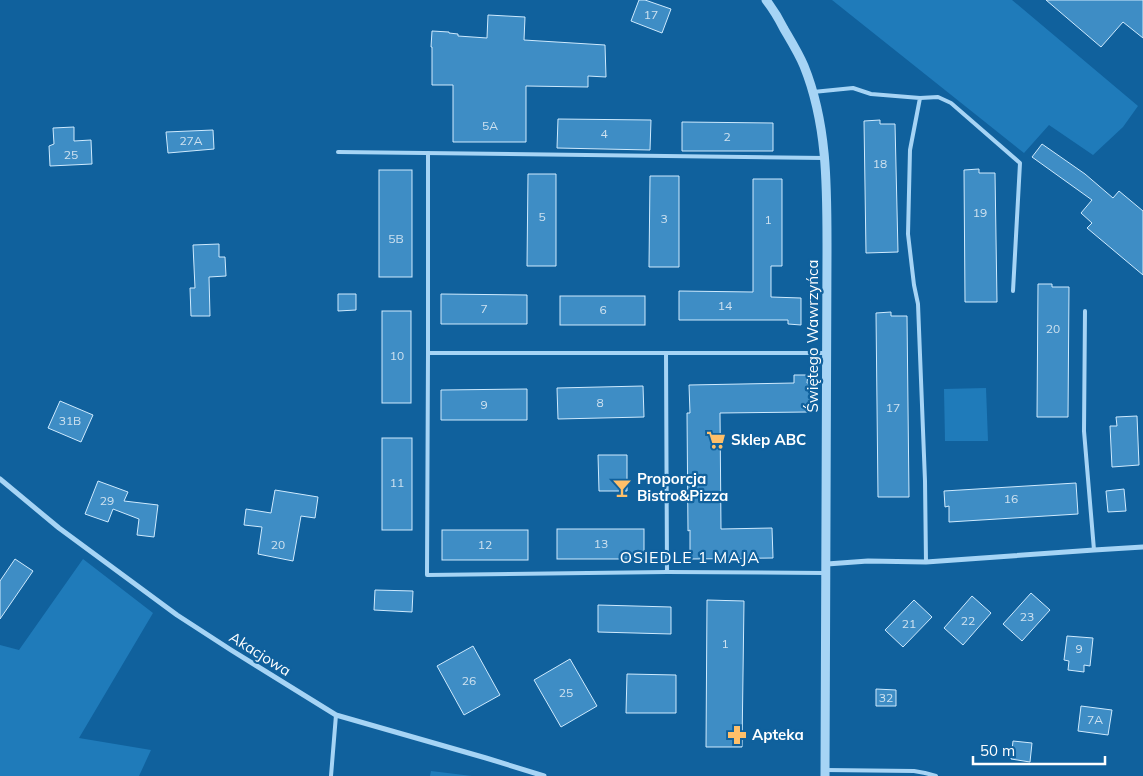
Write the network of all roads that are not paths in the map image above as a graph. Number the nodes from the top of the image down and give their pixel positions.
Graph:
1 (766, 0) edge
2 (813, 92) junction
3 (920, 98) junction
4 (338, 152) dead end
5 (428, 153) junction
6 (824, 158) junction
7 (1014, 292) dead end
8 (1085, 311) dead end
9 (428, 353) junction
10 (666, 353) junction
11 (827, 353) junction
12 (0, 479) edge
13 (1143, 547) edge
14 (1094, 550) junction
15 (926, 562) junction
16 (827, 569) junction
17 (667, 572) junction
18 (336, 715) junction
19 (825, 773) edge
20 (331, 776) edge
21 (544, 776) edge
22 (936, 776) edge

1 - 2 street, Świętego Wawrzyńca
2 - 3 lane
2 - 6 street, Świętego Wawrzyńca
3 - 7 lane
3 - 15 lane
4 - 5 lane
5 - 6 lane
5 - 9 lane
6 - 11 street, Świętego Wawrzyńca
8 - 14 lane
9 - 10 lane
9 - 17 lane
10 - 11 lane
10 - 17 lane
11 - 16 street, Świętego Wawrzyńca
12 - 18 street, Akacjowa
13 - 14 street
14 - 15 street
15 - 16 street
16 - 17 lane
16 - 19 street, Świętego Wawrzyńca
18 - 20 lane
18 - 21 street, Akacjowa
19 - 22 lane

